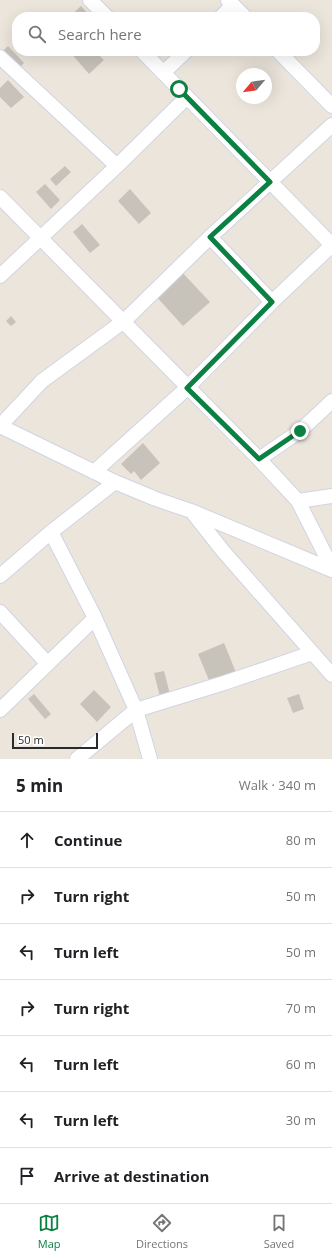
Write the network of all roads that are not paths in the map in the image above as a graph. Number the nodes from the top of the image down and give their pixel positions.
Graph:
1 (90, 0) edge
2 (231, 3) edge
3 (102, 12) edge
4 (225, 12) edge
5 (240, 12) edge
6 (147, 56) edge
7 (181, 56) edge
8 (283, 56) edge
9 (0, 57) edge
10 (163, 73) junction
11 (187, 97) junction
12 (332, 106) edge
13 (332, 125) edge
14 (117, 166) junction
15 (270, 182) junction
16 (0, 197) edge
17 (41, 237) junction
18 (210, 237) junction
19 (332, 245) edge
20 (0, 276) edge
21 (272, 302) junction
22 (124, 321) junction
23 (187, 388) junction
24 (332, 401) edge
25 (0, 426) edge
26 (259, 459) junction
27 (94, 472) junction
28 (115, 482) junction
29 (332, 496) edge
30 (298, 501) junction
31 (192, 511) junction
32 (51, 532) junction
33 (332, 569) edge
34 (0, 576) edge
35 (0, 612) edge
36 (95, 618) junction
37 (312, 653) junction
38 (47, 663) junction
39 (332, 675) edge
40 (0, 710) edge
41 (136, 710) junction
42 (77, 759) edge
43 (150, 759) edge

1 - 3 street
2 - 4 street
2 - 5 street
6 - 10 street
7 - 10 street
8 - 12 street
9 - 14 street
10 - 11 street
11 - 14 street
11 - 15 street
13 - 15 street
14 - 17 street
15 - 18 street
15 - 19 street
16 - 17 street
17 - 20 street
17 - 22 street
18 - 21 street
18 - 22 street
19 - 21 street
21 - 23 street
22 - 23 street
22 - 25 street
23 - 26 street
23 - 27 street
24 - 26 street
25 - 27 street
26 - 30 street
27 - 28 street
28 - 31 street
28 - 32 street
29 - 30 street
30 - 33 street
31 - 33 street
31 - 37 street
32 - 34 street
32 - 36 street
35 - 38 street
36 - 38 street
36 - 41 street
37 - 39 street
37 - 41 street
38 - 40 street
41 - 42 street
41 - 43 street

